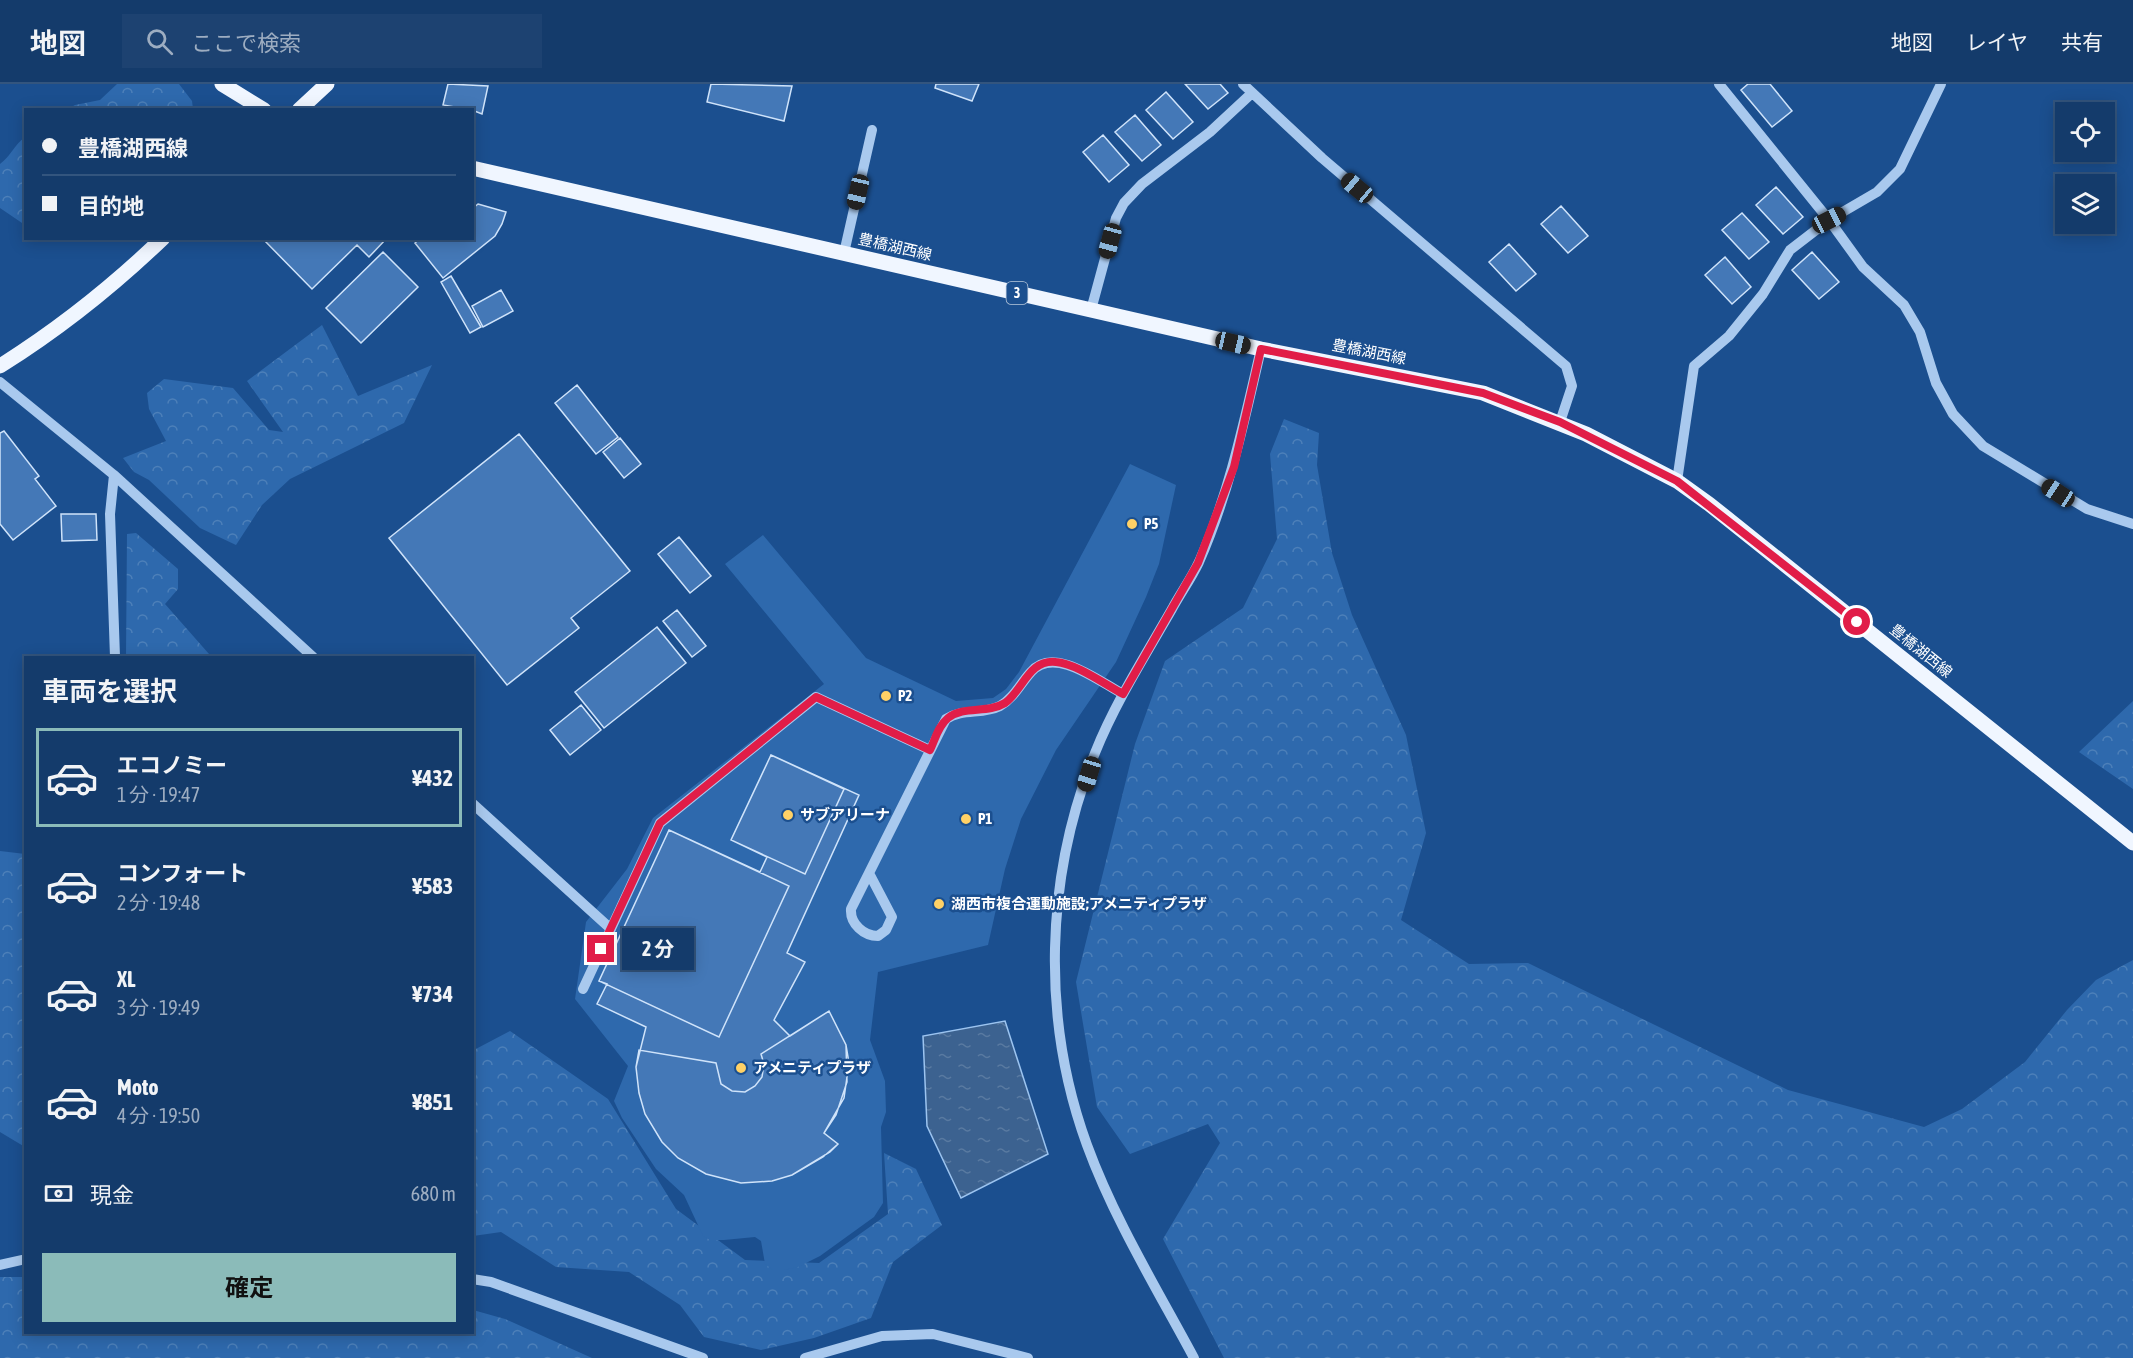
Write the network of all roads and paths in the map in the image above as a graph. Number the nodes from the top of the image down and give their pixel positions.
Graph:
1 (222, 84) edge
2 (327, 84) edge
3 (1243, 84) edge
4 (1719, 84) edge
5 (1941, 84) edge
6 (1252, 93) junction
7 (261, 108) edge
8 (301, 108) edge
9 (872, 130) dead end
10 (474, 168) edge
11 (1829, 220) junction
12 (161, 240) edge
13 (844, 253) junction
14 (1091, 310) junction
15 (1261, 349) junction
16 (0, 366) edge
17 (0, 382) edge
18 (1560, 422) junction
19 (114, 475) junction
20 (1677, 481) junction
21 (2133, 524) edge
22 (115, 656) edge
23 (312, 656) edge
24 (1123, 694) junction
25 (930, 750) junction
26 (474, 805) edge
27 (2133, 843) edge
28 (870, 875) junction
29 (611, 928) junction
30 (583, 989) dead end
31 (24, 1259) edge
32 (0, 1265) edge
33 (474, 1279) edge
34 (703, 1358) edge
35 (805, 1358) edge
36 (1028, 1358) edge
37 (1194, 1358) edge

1 - 7 main road
2 - 8 main road
3 - 6 street
4 - 11 street
5 - 11 street
6 - 14 street
6 - 18 street
9 - 13 street
10 - 13 main road, 豊橋湖西線 / 3
11 - 20 street
11 - 21 street
12 - 16 main road
13 - 14 main road, 豊橋湖西線 / 3
14 - 15 main road, 豊橋湖西線 / 3
15 - 18 main road, 豊橋湖西線 / 3
15 - 24 street
17 - 19 street
18 - 20 main road, 豊橋湖西線 / 3
19 - 22 street
19 - 23 street
20 - 27 main road, 豊橋湖西線 / 3
24 - 25 street
24 - 37 street
25 - 28 street
25 - 29 street
26 - 29 street
28 - 28 street
29 - 30 street
31 - 32 street
33 - 34 street
35 - 36 street

